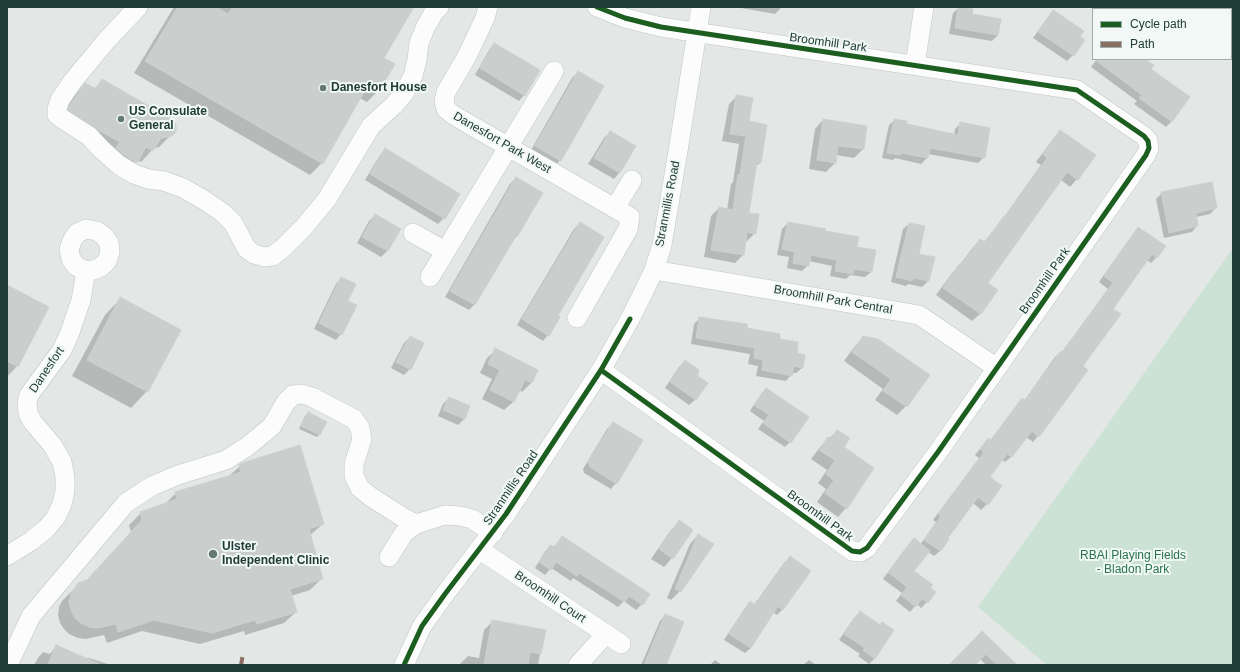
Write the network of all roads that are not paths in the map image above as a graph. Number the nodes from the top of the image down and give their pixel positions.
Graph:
1 (138, 7) edge
2 (439, 7) edge
3 (488, 7) edge
4 (597, 7) edge
5 (701, 7) edge
6 (924, 7) edge
7 (697, 33) junction
8 (915, 65) junction
9 (554, 71) dead end
10 (508, 147) junction
11 (632, 180) dead end
12 (623, 213) junction
13 (413, 233) dead end
14 (445, 251) junction
15 (654, 270) junction
16 (86, 271) dead end
17 (430, 277) dead end
18 (577, 318) dead end
19 (997, 368) junction
20 (600, 370) junction
21 (416, 524) junction
22 (493, 533) junction
23 (480, 550) junction
24 (7, 556) edge
25 (390, 556) dead end
26 (8, 665) edge
27 (404, 665) edge
28 (578, 665) edge

1 - 2 street
3 - 10 street, Danesfort Park West
4 - 7 street, Broomhill Park
5 - 7 street, Stranmillis Road
6 - 8 street
7 - 8 street, Broomhill Park
7 - 15 street, Stranmillis Road
8 - 19 street, Broomhill Park
9 - 10 street
10 - 12 street, Danesfort Park West
10 - 14 street
11 - 12 street
12 - 18 street
13 - 14 street
14 - 17 street
15 - 19 street, Broomhill Park Central
15 - 20 street, Stranmillis Road
16 - 24 street, Danesfort
19 - 20 street, Broomhill Park
20 - 22 street, Stranmillis Road
21 - 22 street
21 - 25 street
21 - 26 street
22 - 23 street, Stranmillis Road
23 - 27 street, Stranmillis Road
23 - 28 street, Broomhill Court

